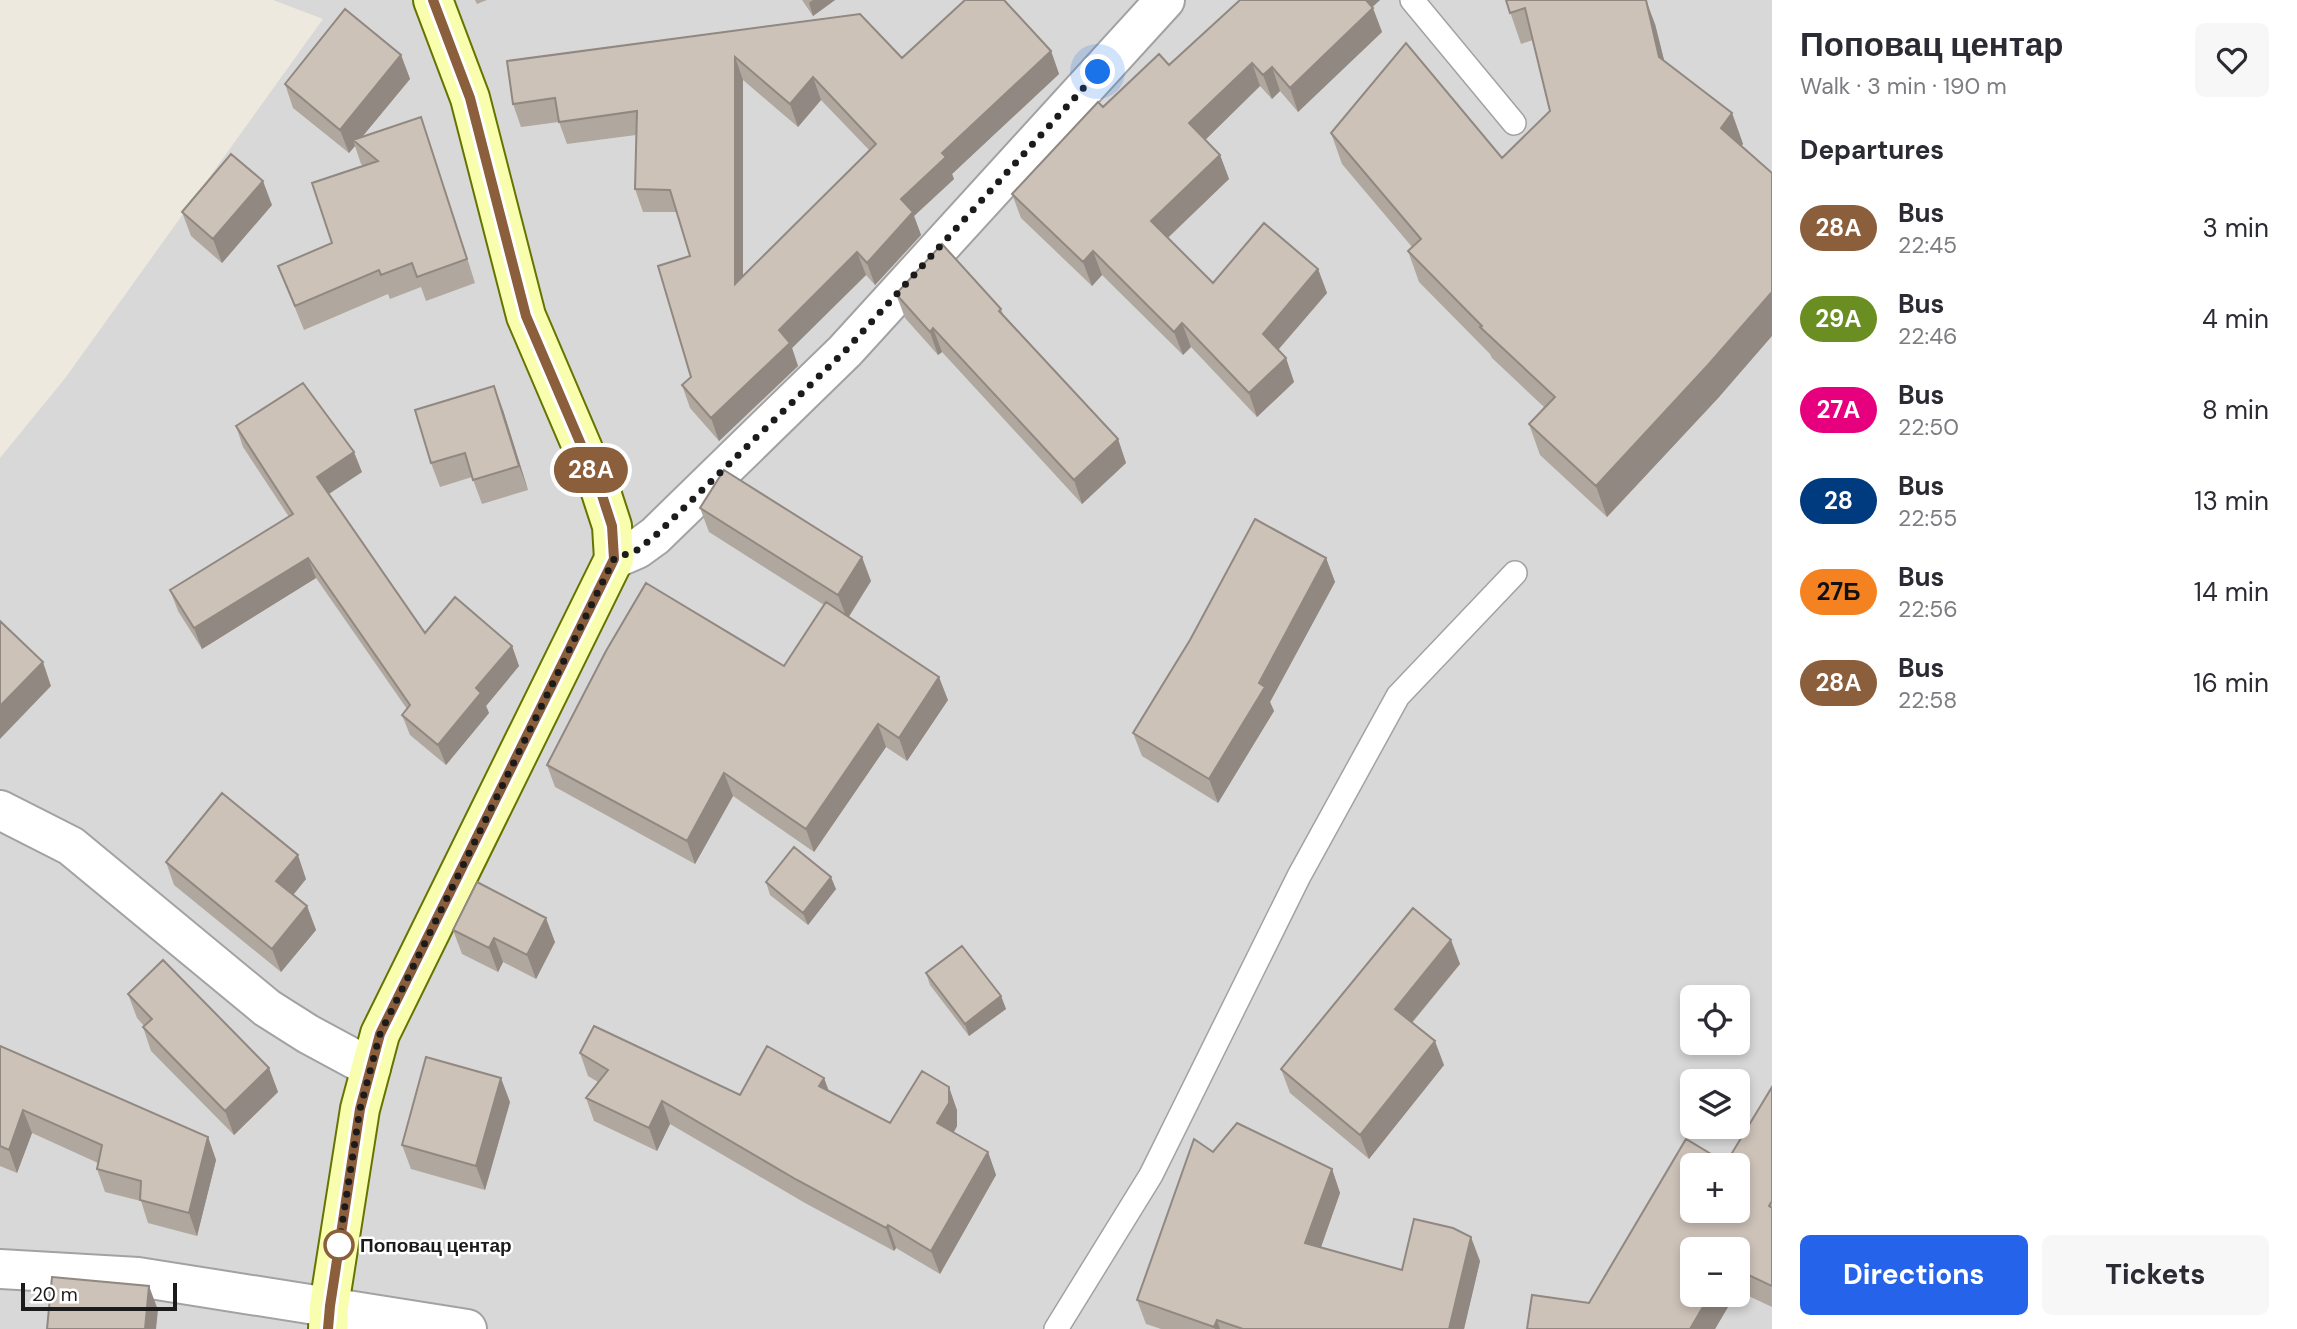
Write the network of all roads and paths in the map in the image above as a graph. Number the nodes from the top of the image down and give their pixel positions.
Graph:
1 (433, 0) edge
2 (1165, 0) edge
3 (1412, 0) edge
4 (1514, 123) dead end
5 (614, 559) junction
6 (1515, 573) dead end
7 (0, 810) edge
8 (371, 1068) junction
9 (0, 1269) edge
10 (329, 1318) edge
11 (467, 1329) edge
12 (1056, 1329) edge

1 - 5 street
2 - 5 street
3 - 4 lane
5 - 8 street
6 - 12 lane
7 - 8 street
8 - 10 street
9 - 10 street
10 - 11 street

